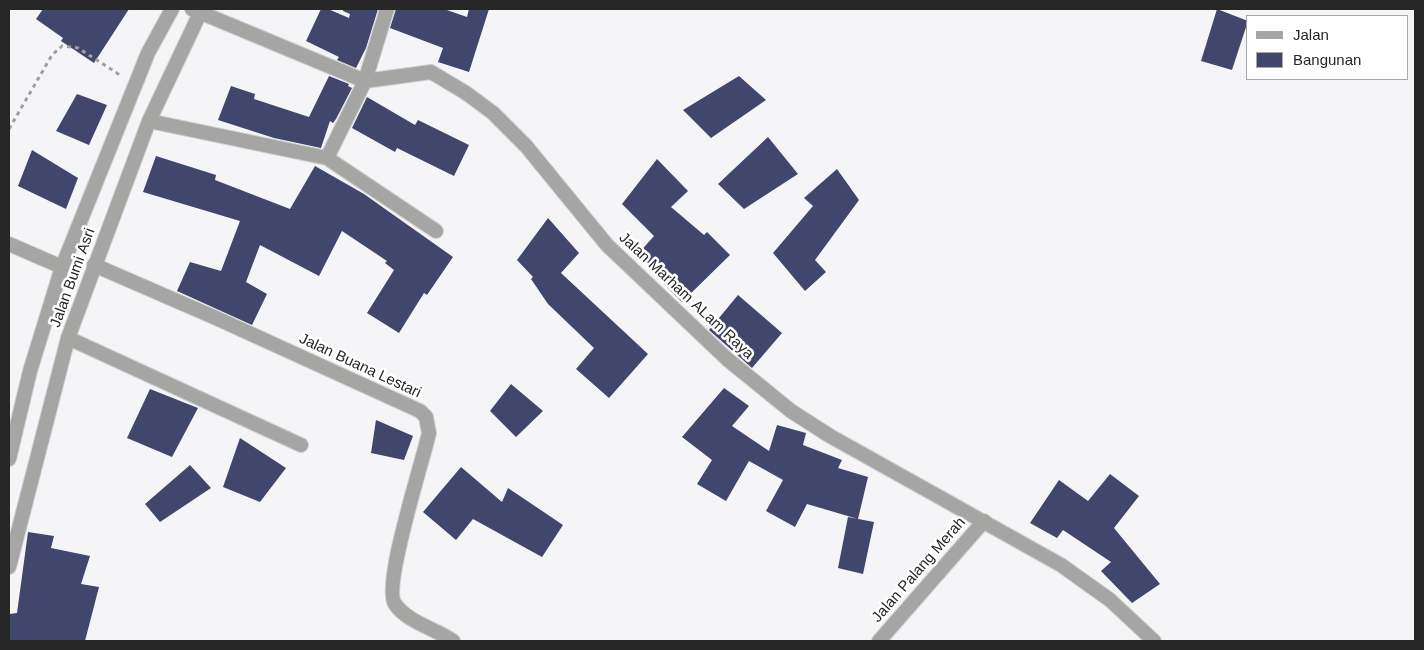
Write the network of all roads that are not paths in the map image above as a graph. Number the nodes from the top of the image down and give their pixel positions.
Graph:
1 (172, 9) edge
2 (387, 9) edge
3 (198, 10) edge
4 (364, 81) junction
5 (149, 121) junction
6 (327, 158) junction
7 (436, 231) dead end
8 (9, 244) edge
9 (94, 265) junction
10 (62, 267) junction
11 (68, 338) junction
12 (301, 444) dead end
13 (9, 459) edge
14 (984, 521) junction
15 (9, 567) edge
16 (453, 641) edge
17 (879, 641) edge
18 (1154, 641) edge

1 - 10 street, Jalan Bumi Asri
2 - 4 street
3 - 4 street
3 - 5 street, Jalan Bumi Asri
4 - 6 street
4 - 14 street, Jalan Marham ALam Raya
5 - 6 street
5 - 9 street, Jalan Bumi Asri
6 - 7 street
8 - 10 street
9 - 11 street, Jalan Bumi Asri
9 - 16 street, Jalan Buana Lestari
10 - 13 street, Jalan Bumi Asri
11 - 12 street
11 - 15 street, Jalan Bumi Asri
14 - 17 street, Jalan Palang Merah
14 - 18 street, Jalan Marham ALam Raya

